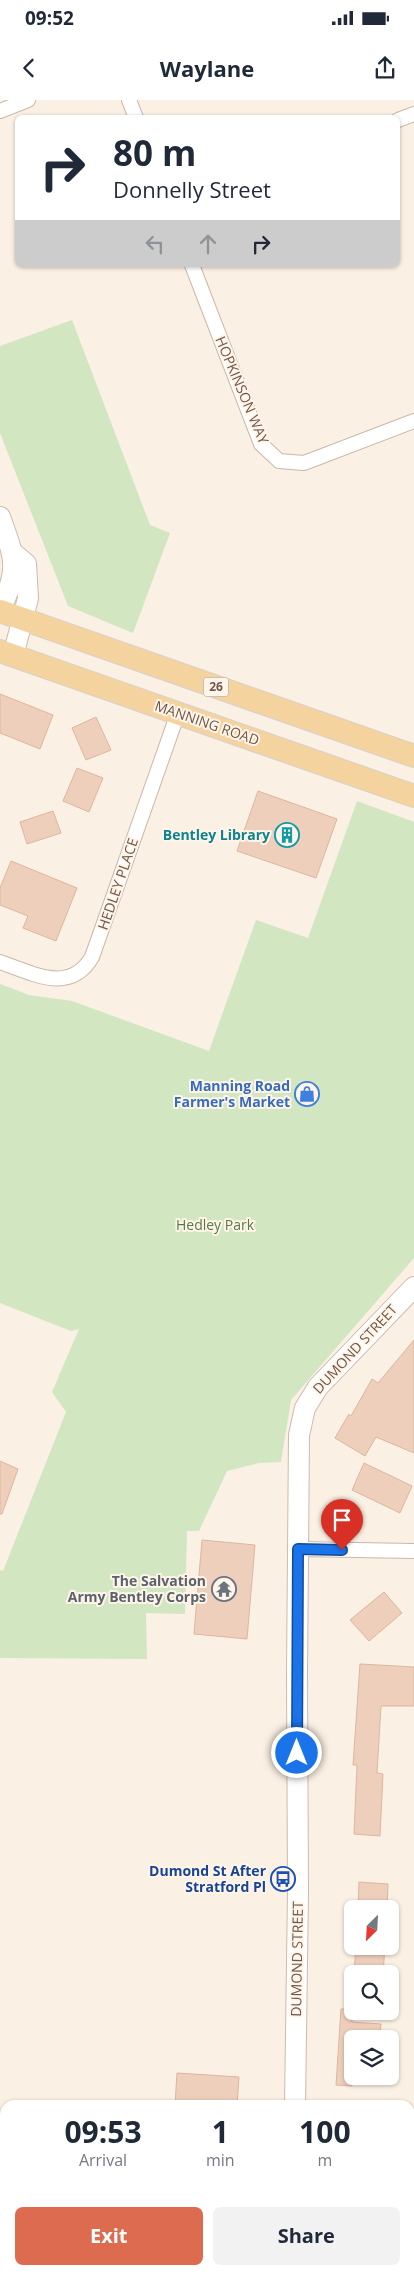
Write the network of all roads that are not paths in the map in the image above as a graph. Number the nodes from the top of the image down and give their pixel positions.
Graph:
1 (28, 100) edge
2 (130, 100) edge
3 (0, 111) edge
4 (414, 114) edge
5 (135, 115) edge
6 (400, 119) edge
7 (193, 267) edge
8 (414, 421) edge
9 (0, 517) edge
10 (14, 553) junction
11 (0, 611) edge
12 (23, 620) junction
13 (7, 653) edge
14 (178, 713) junction
15 (414, 756) edge
16 (414, 796) edge
17 (0, 962) edge
18 (414, 1287) edge
19 (298, 1549) junction
20 (414, 1550) edge
21 (295, 2100) edge

1 - 3 street
2 - 5 street
4 - 6 street
7 - 8 street, HOPKINSON WAY
9 - 10 street
10 - 11 street
10 - 12 street
11 - 12 main road, 26
12 - 13 street
12 - 15 main road, 26
13 - 14 main road, MANNING ROAD
14 - 16 main road, MANNING ROAD
14 - 17 street, HEDLEY PLACE
18 - 19 street, DUMOND STREET
19 - 20 street
19 - 21 street, DUMOND STREET

